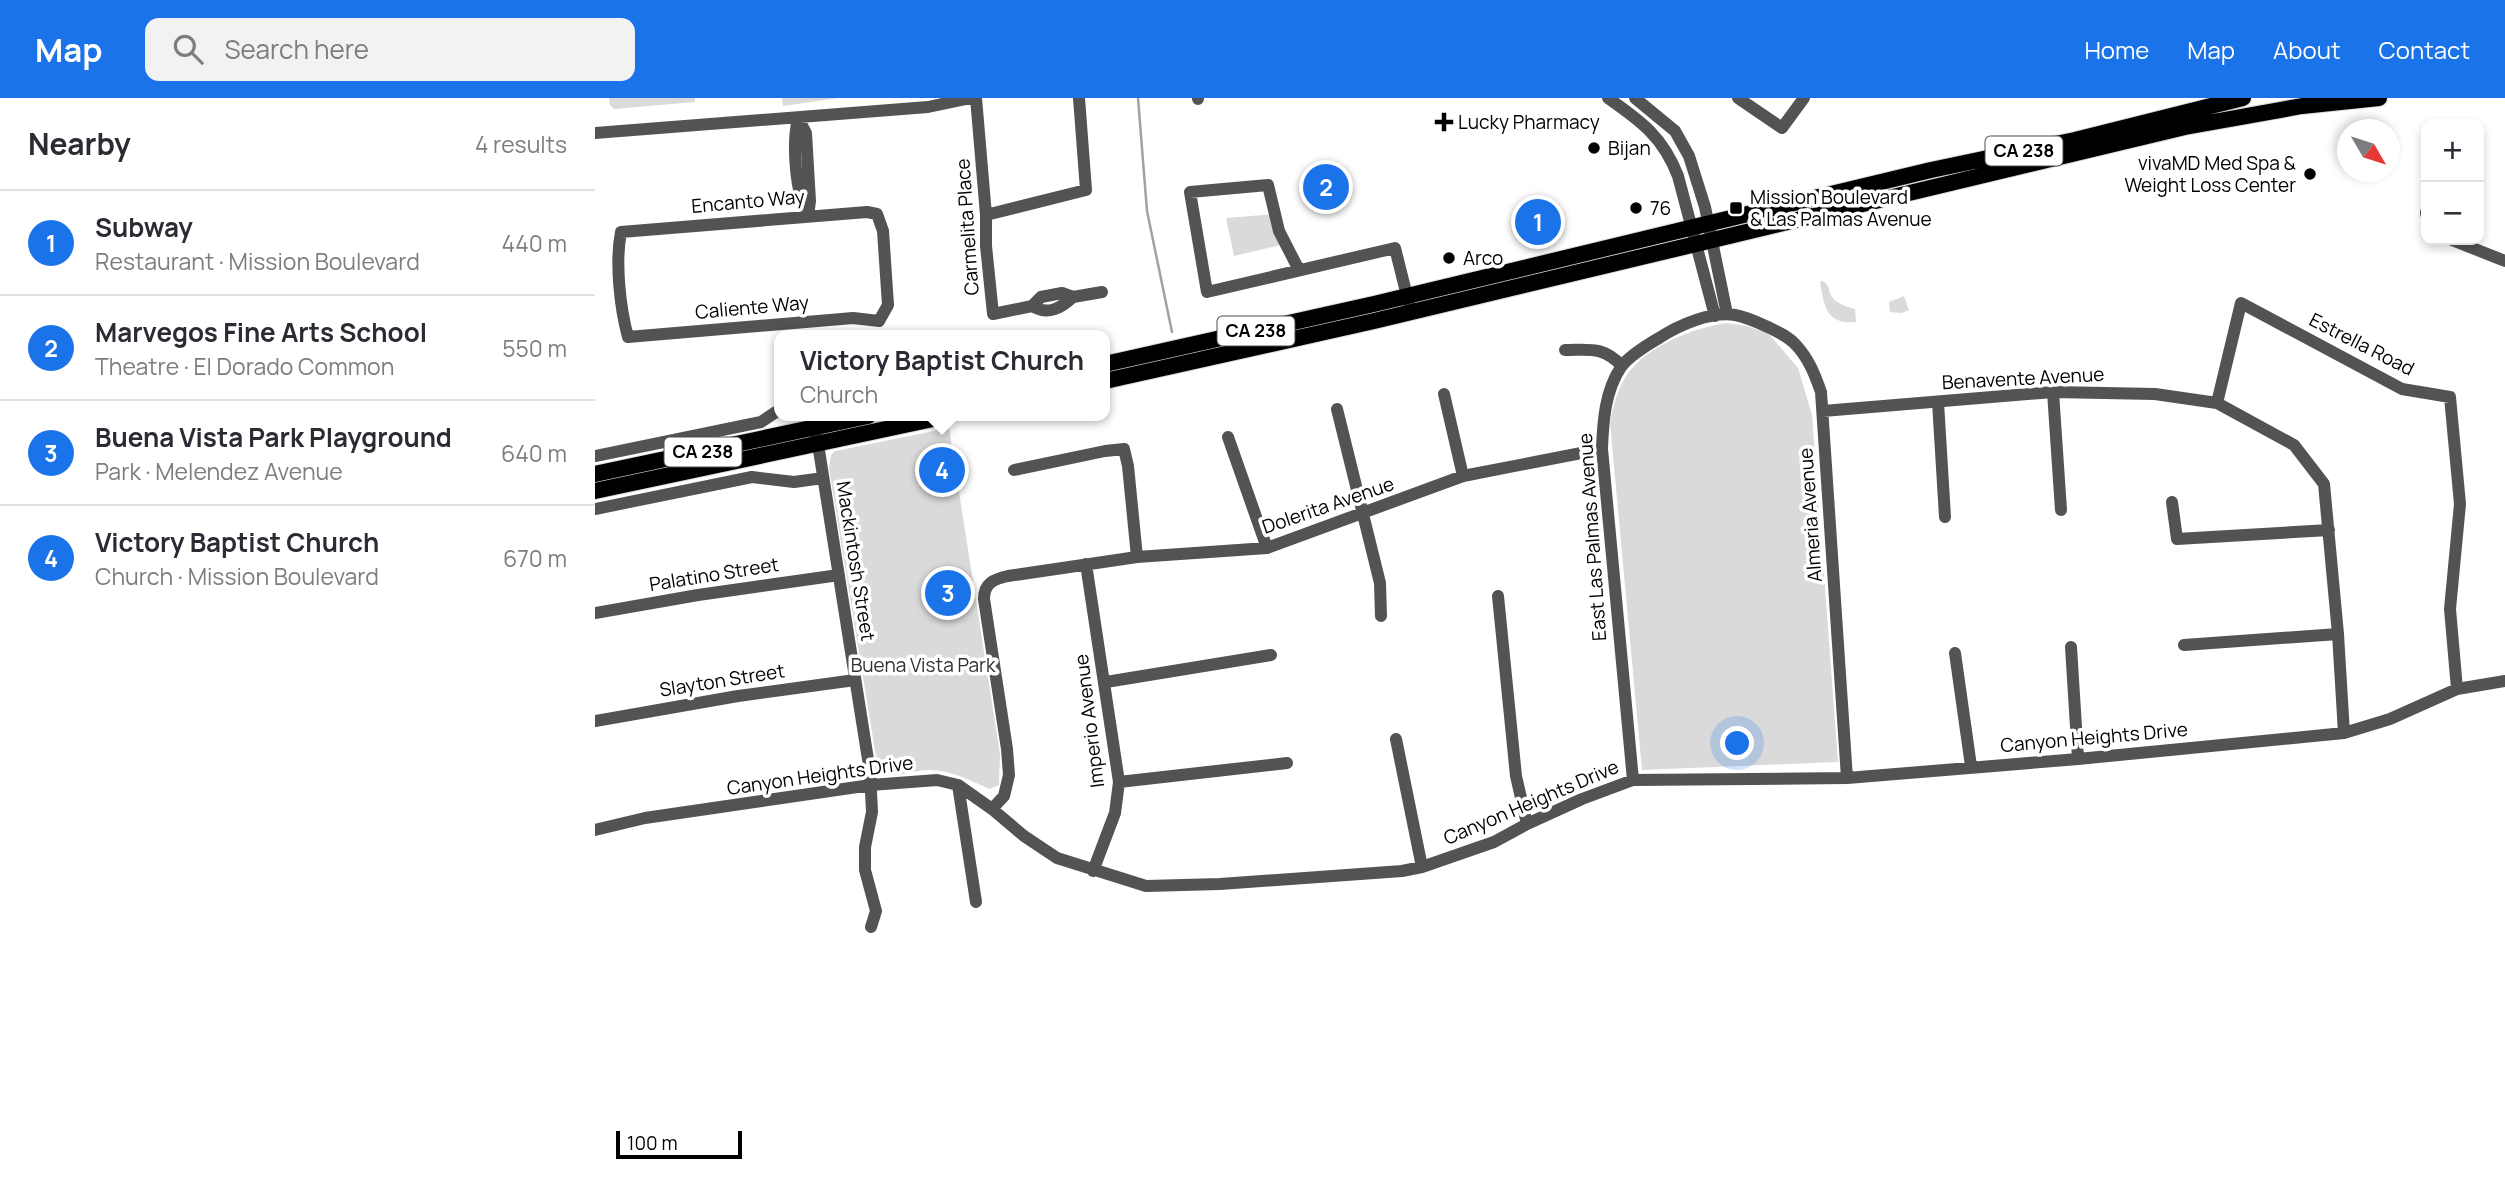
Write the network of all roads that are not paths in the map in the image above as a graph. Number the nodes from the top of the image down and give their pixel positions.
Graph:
1 (971, 98) edge
2 (976, 98) edge
3 (1079, 98) edge
4 (1608, 98) edge
5 (1635, 98) edge
6 (1738, 98) edge
7 (1804, 98) edge
8 (2243, 98) edge
9 (2379, 98) edge
10 (2348, 99) edge
11 (798, 118) junction
12 (595, 133) edge
13 (986, 215) junction
14 (808, 216) junction
15 (1702, 234) junction
16 (2465, 245) edge
17 (2505, 261) edge
18 (1299, 270) junction
19 (1102, 292) dead end
20 (1409, 304) junction
21 (1721, 315) junction
22 (879, 321) joint
23 (797, 329) edge
24 (774, 330) edge
25 (776, 330) edge
26 (628, 337) joint
27 (1565, 350) dead end
28 (1110, 363) edge
29 (1622, 366) junction
30 (1110, 380) edge
31 (2053, 392) junction
32 (1444, 394) dead end
33 (1938, 402) junction
34 (2217, 403) junction
35 (1337, 409) dead end
36 (1822, 411) junction
37 (774, 413) edge
38 (924, 421) edge
39 (811, 422) edge
40 (1228, 437) dead end
41 (818, 444) junction
42 (1602, 449) junction
43 (595, 456) edge
44 (1014, 470) dead end
45 (595, 474) edge
46 (1464, 476) junction
47 (823, 478) junction
48 (595, 491) edge
49 (2172, 502) dead end
50 (595, 509) edge
51 (2061, 510) dead end
52 (1363, 514) junction
53 (1945, 517) dead end
54 (2329, 530) junction
55 (1266, 548) junction
56 (1137, 557) junction
57 (1086, 564) junction
58 (839, 575) junction
59 (1498, 596) dead end
60 (595, 613) edge
61 (1381, 616) dead end
62 (2338, 634) junction
63 (2184, 645) dead end
64 (2071, 647) dead end
65 (1955, 653) dead end
66 (1271, 655) dead end
67 (855, 680) junction
68 (1106, 681) junction
69 (2505, 681) edge
70 (2457, 688) junction
71 (595, 721) edge
72 (2344, 733) junction
73 (1396, 739) dead end
74 (2078, 759) junction
75 (1287, 763) dead end
76 (1971, 766) junction
77 (1847, 778) junction
78 (1633, 780) junction
79 (1119, 782) junction
80 (871, 785) junction
81 (958, 785) junction
82 (992, 809) junction
83 (1527, 824) junction
84 (595, 830) edge
85 (1422, 867) junction
86 (1093, 871) junction
87 (976, 902) dead end
88 (871, 928) dead end

1 - 11 street
2 - 13 street, Carmelita Place
3 - 13 street
4 - 15 street
5 - 15 street
6 - 7 street
8 - 15 main road, CA 238
9 - 10 main road, CA 238
10 - 15 main road, CA 238
11 - 12 street
11 - 14 street
13 - 19 street, Carmelita Place
14 - 22 street, Encanto Way
14 - 26 street, Encanto Way
15 - 20 main road, CA 238
15 - 21 street
16 - 17 street
18 - 18 street
18 - 20 street
20 - 28 main road, CA 238
20 - 30 main road, CA 238
21 - 29 street
21 - 36 street, Almeria Avenue
22 - 23 street, Caliente Way
23 - 25 street, Caliente Way
24 - 26 street, Caliente Way
27 - 29 street
29 - 42 street, East Las Palmas Avenue
31 - 33 street, Benavente Avenue
31 - 34 street, Benavente Avenue
31 - 51 street
32 - 46 street
33 - 36 street, Benavente Avenue
33 - 53 street
34 - 54 street, Benavente Avenue
34 - 70 street, Estrella Road
35 - 52 street
36 - 77 street, Almeria Avenue
37 - 43 street
38 - 41 main road, CA 238
39 - 41 street, Mackintosh Street
39 - 45 main road, CA 238
40 - 55 street
41 - 47 street, Mackintosh Street
41 - 48 main road, CA 238
42 - 46 street, Dolerita Avenue
42 - 78 street, East Las Palmas Avenue
44 - 56 street
46 - 52 street, Dolerita Avenue
47 - 50 street
47 - 58 street, Mackintosh Street
49 - 54 street
52 - 55 street, Dolerita Avenue
52 - 61 street
54 - 62 street, Benavente Avenue
55 - 56 street, Dolerita Avenue
56 - 57 street, Dolerita Avenue
57 - 68 street, Imperio Avenue
57 - 82 street, Dolerita Avenue
58 - 60 street, Palatino Street
58 - 67 street, Mackintosh Street
59 - 83 street
62 - 63 street
62 - 72 street, Benavente Avenue
64 - 74 street
65 - 76 street
66 - 68 street
67 - 71 street, Slayton Street
67 - 80 street, Mackintosh Street
68 - 79 street, Imperio Avenue
69 - 70 street, Canyon Heights Drive
70 - 72 street, Canyon Heights Drive
72 - 74 street, Canyon Heights Drive
73 - 85 street
74 - 76 street, Canyon Heights Drive
75 - 79 street
76 - 77 street, Canyon Heights Drive
77 - 78 street, Canyon Heights Drive
78 - 83 street, Canyon Heights Drive
79 - 86 street, Imperio Avenue
80 - 81 street, Canyon Heights Drive
80 - 84 street, Canyon Heights Drive
80 - 88 street, Mackintosh Street
81 - 82 street, Canyon Heights Drive
81 - 87 street
82 - 86 street, Canyon Heights Drive
83 - 85 street, Canyon Heights Drive
85 - 86 street, Canyon Heights Drive

